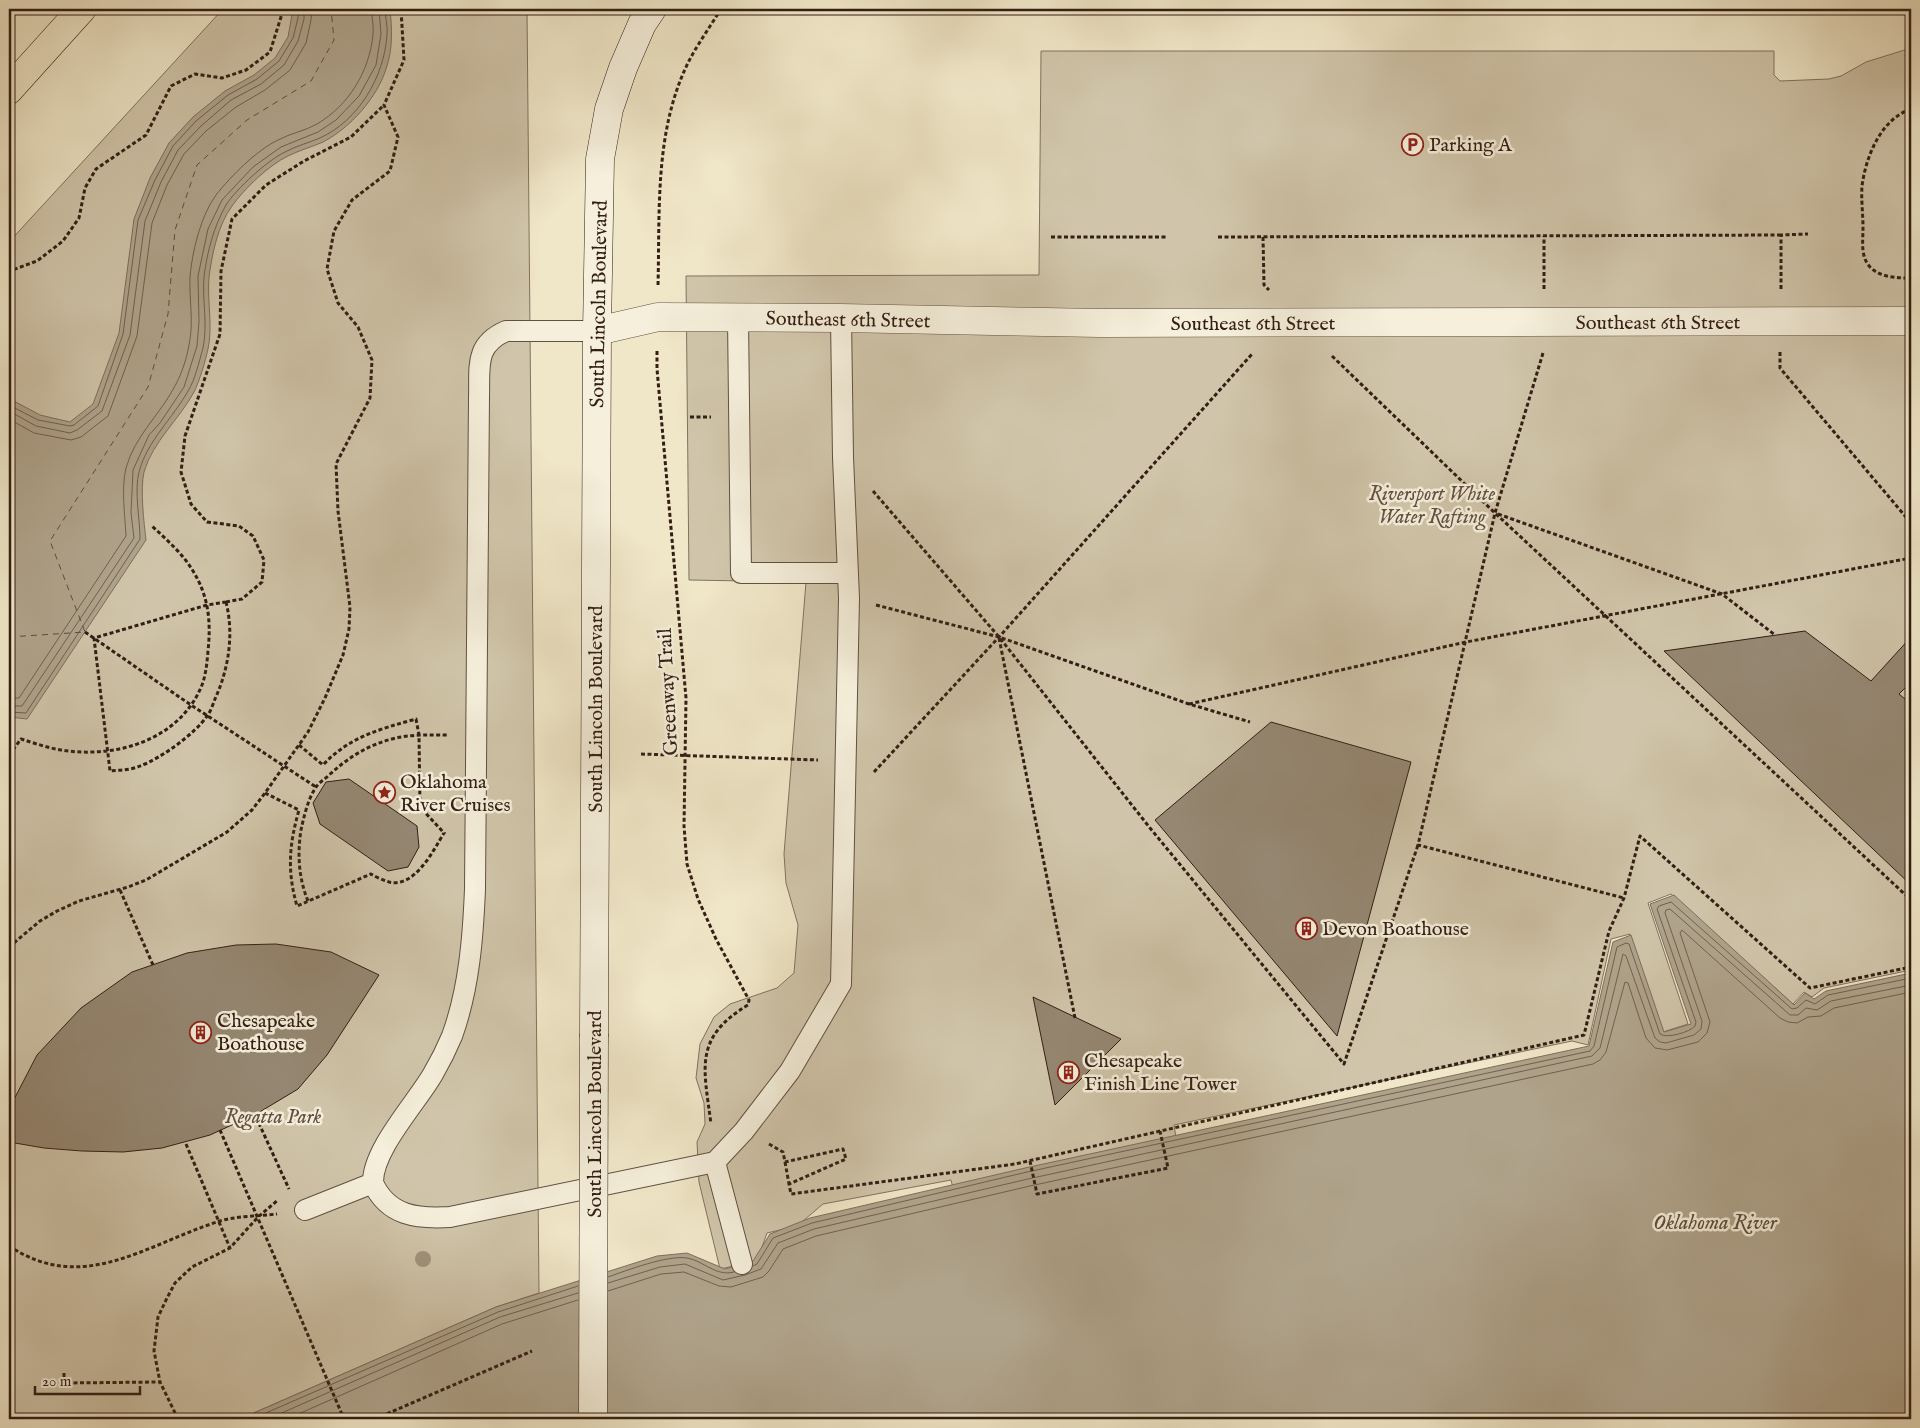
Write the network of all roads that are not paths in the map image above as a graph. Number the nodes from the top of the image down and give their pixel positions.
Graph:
1 (82, 9) edge
2 (652, 9) edge
3 (9, 90) edge
4 (738, 318) junction
5 (841, 318) junction
6 (1911, 322) edge
7 (597, 331) junction
8 (848, 573) junction
9 (715, 1162) junction
10 (373, 1183) junction
11 (305, 1210) road end
12 (742, 1264) dead end
13 (593, 1419) edge

1 - 3 highway
2 - 7 main road, South Lincoln Boulevard
4 - 5 main road, Southeast 6th Street
4 - 7 main road, Southeast 6th Street
4 - 8 lane
5 - 6 main road, Southeast 6th Street
5 - 8 lane
7 - 10 lane
7 - 13 main road, South Lincoln Boulevard, bridge
8 - 9 lane
9 - 10 lane
9 - 12 lane
10 - 11 lane

